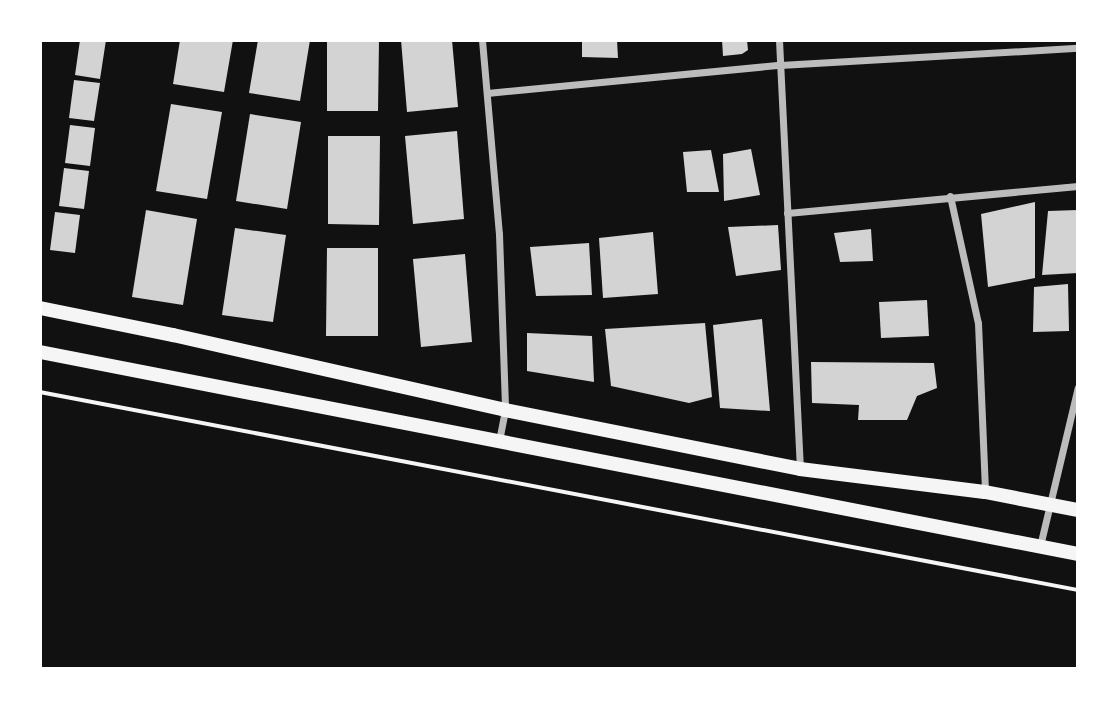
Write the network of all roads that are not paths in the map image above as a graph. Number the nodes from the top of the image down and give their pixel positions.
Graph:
1 (482, 40) edge
2 (779, 40) edge
3 (1078, 48) edge
4 (780, 65) junction
5 (487, 93) junction
6 (1078, 186) edge
7 (950, 197) junction
8 (787, 213) junction
9 (40, 308) edge
10 (40, 352) edge
11 (1078, 387) edge
12 (505, 410) junction
13 (499, 440) junction
14 (800, 469) junction
15 (985, 492) junction
16 (1048, 504) junction
17 (1078, 510) edge
18 (1040, 547) junction
19 (1078, 554) edge

1 - 5 street
2 - 4 street
3 - 4 street
4 - 5 street
4 - 8 street
5 - 12 street
6 - 7 street
7 - 8 street
7 - 15 street
8 - 14 street
9 - 12 main road
10 - 13 main road
11 - 16 street
12 - 13 street
12 - 14 main road
13 - 18 main road
14 - 15 main road
15 - 16 main road
16 - 17 main road
16 - 18 street
18 - 19 main road

